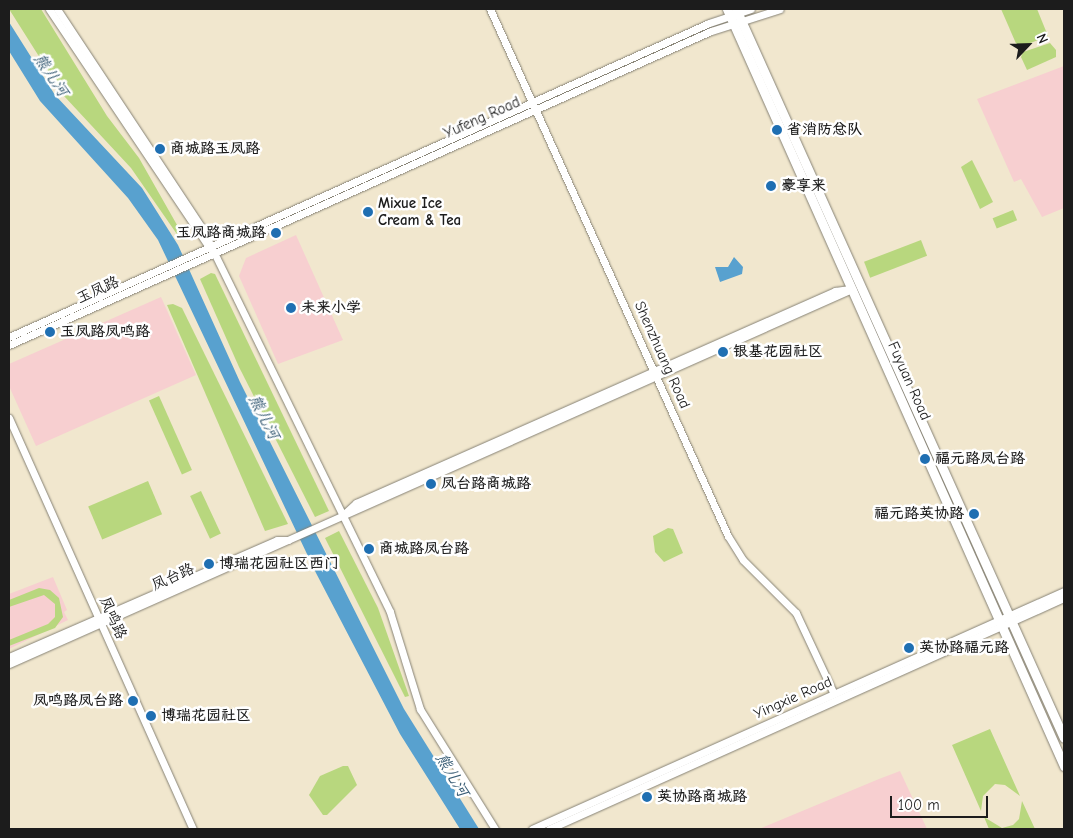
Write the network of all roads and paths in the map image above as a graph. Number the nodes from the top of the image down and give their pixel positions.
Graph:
1 (49, 9) edge
2 (57, 9) edge
3 (490, 9) edge
4 (751, 9) edge
5 (780, 9) edge
6 (734, 15) edge
7 (534, 106) junction
8 (212, 250) junction
9 (197, 257) joint
10 (162, 273) junction
11 (852, 289) junction
12 (9, 337) edge
13 (9, 345) edge
14 (656, 374) junction
15 (9, 418) edge
16 (343, 515) junction
17 (1064, 591) edge
18 (1064, 598) edge
19 (1011, 618) junction
20 (100, 621) junction
21 (1000, 623) junction
22 (9, 657) edge
23 (9, 664) edge
24 (834, 694) junction
25 (1064, 738) edge
26 (1064, 766) edge
27 (193, 829) edge
28 (495, 829) edge
29 (532, 829) edge
30 (549, 829) edge

1 - 8 street
2 - 8 street
3 - 7 street, Shenzhuang Road
4 - 6 street, Yufeng Road
5 - 6 street, Yufeng Road
6 - 7 street, Yufeng Road
6 - 11 main road, Fuyuan Road
6 - 19 main road, Fuyuan Road
7 - 8 street, Yufeng Road
7 - 14 street, Shenzhuang Road
8 - 9 street, Yufeng Road
8 - 16 street
9 - 10 street, 玉凤路
10 - 12 street, 玉凤路
10 - 13 street, 玉凤路
11 - 14 street, 凤台路
11 - 21 main road, Fuyuan Road
14 - 16 street, 凤台路
14 - 24 street, Shenzhuang Road
15 - 20 street, 凤鸣路
16 - 20 street, 凤台路
16 - 28 street
17 - 19 street, Yingxie Road
18 - 19 street, Yingxie Road
19 - 21 street, Yingxie Road
19 - 25 main road, Fuyuan Road
20 - 22 street, 凤台路
20 - 23 street, 凤台路
20 - 27 street, 凤鸣路
21 - 24 street, Yingxie Road
21 - 26 main road, Fuyuan Road
21 - 30 street, Yingxie Road
24 - 29 street, Yingxie Road

